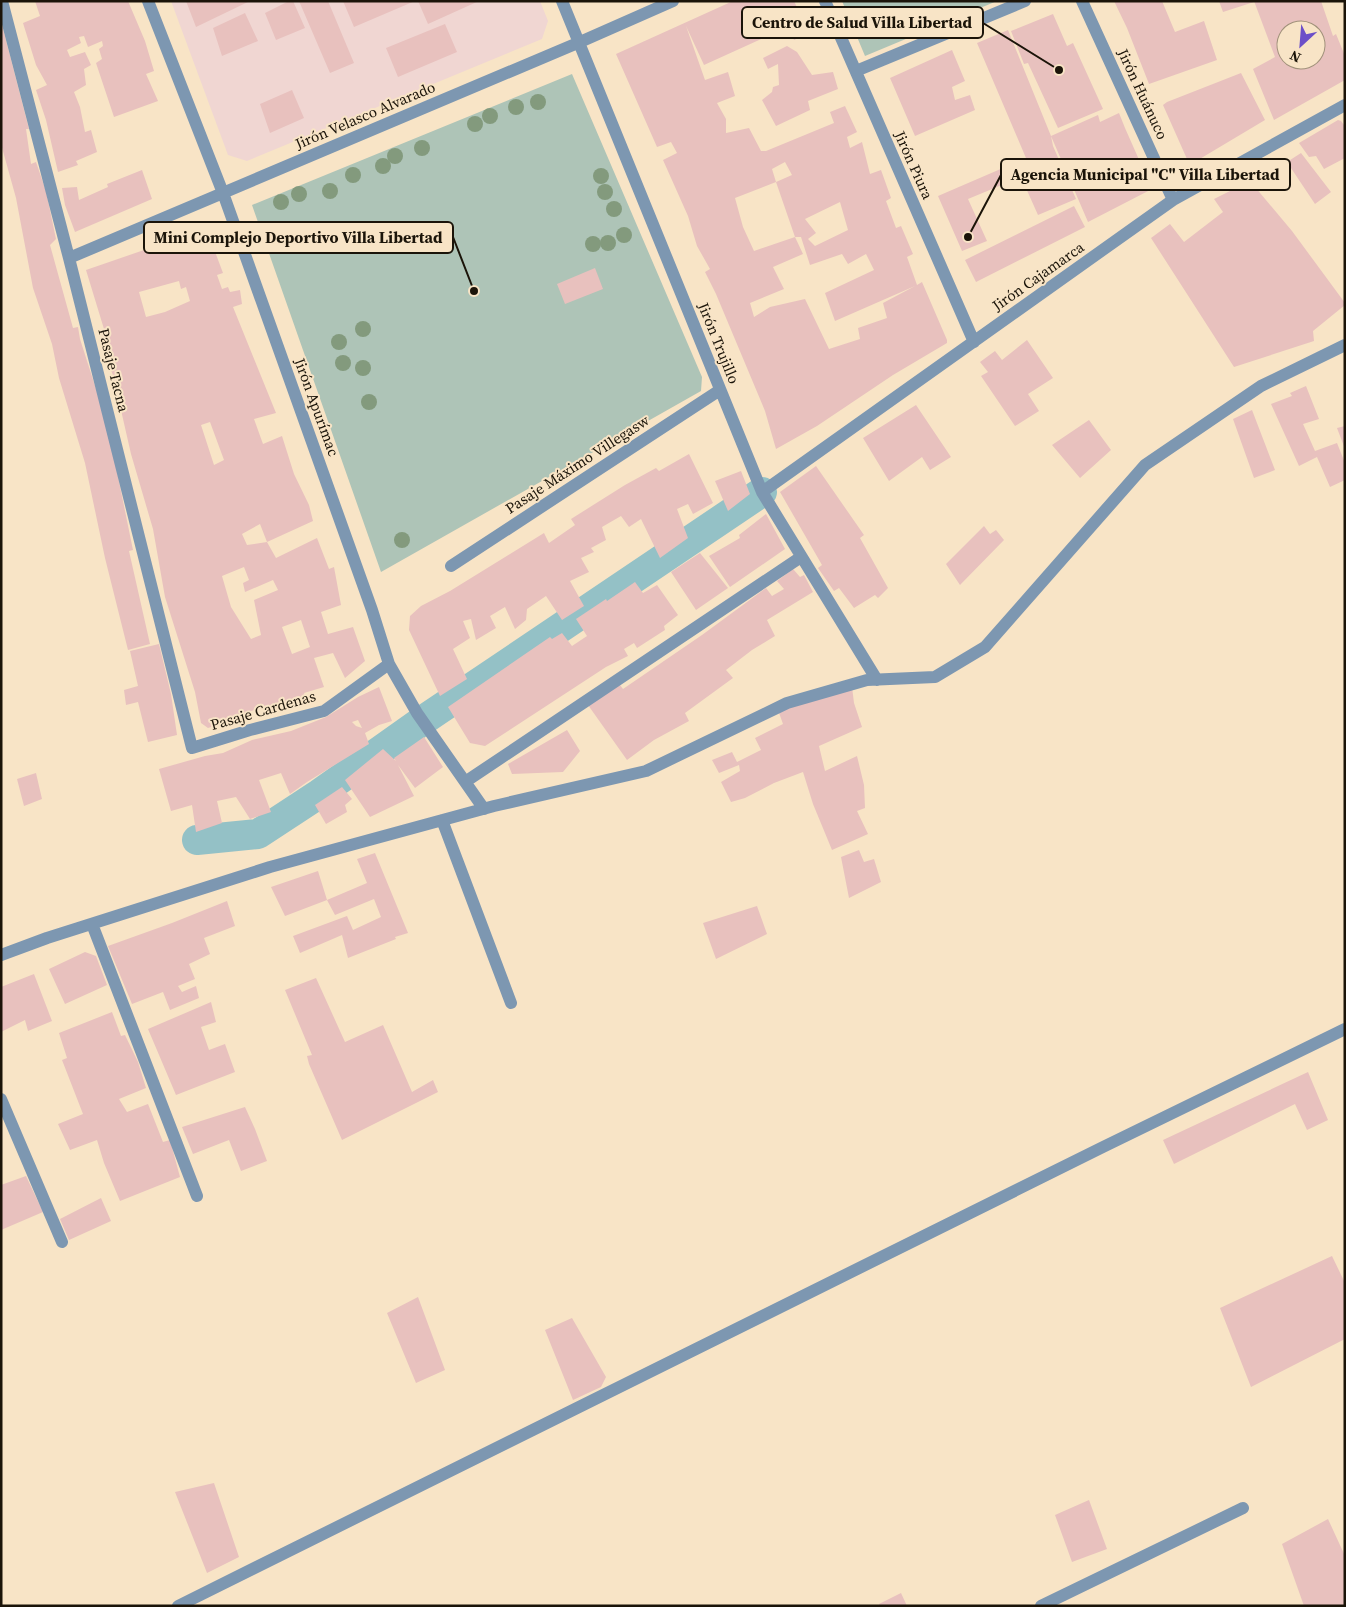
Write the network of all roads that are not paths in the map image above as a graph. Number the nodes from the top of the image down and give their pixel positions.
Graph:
1 (2, 1) edge
2 (148, 1) edge
3 (562, 1) edge
4 (674, 1) edge
5 (825, 1) edge
6 (1025, 1) edge
7 (1082, 1) edge
8 (580, 42) junction
9 (856, 71) junction
10 (1345, 105) edge
11 (223, 193) junction
12 (1173, 200) junction
13 (69, 258) junction
14 (974, 342) junction
15 (1345, 345) edge
16 (720, 390) junction
17 (762, 492) junction
18 (801, 557) junction
19 (451, 566) dead end
20 (390, 664) junction
21 (877, 680) junction
22 (192, 748) joint
23 (465, 782) junction
24 (484, 808) junction
25 (442, 820) junction
26 (92, 924) junction
27 (1, 955) edge
28 (511, 1004) dead end
29 (1345, 1029) edge
30 (1, 1099) edge
31 (197, 1196) dead end
32 (62, 1242) dead end
33 (1243, 1508) dead end
34 (178, 1606) edge
35 (1041, 1606) edge

1 - 13 street, Pasaje Tacna
2 - 11 street, Jirón Apurímac
3 - 8 street, Jirón Trujillo
4 - 8 street, Jirón Velasco Alvarado
5 - 9 street, Jirón Piura
6 - 9 street
7 - 12 street, Jirón Huánuco
8 - 11 street, Jirón Velasco Alvarado
8 - 16 street, Jirón Trujillo
9 - 14 street, Jirón Piura
10 - 12 street, Jirón Cajamarca
11 - 13 street, Jirón Velasco Alvarado
11 - 20 street, Jirón Apurímac
12 - 14 street, Jirón Cajamarca
13 - 22 street, Pasaje Tacna
14 - 17 street, Jirón Cajamarca
15 - 21 street
16 - 17 street, Jirón Trujillo
16 - 19 street, Pasaje Máximo Villegasw
17 - 18 street, Jirón Trujillo
18 - 21 street, Jirón Trujillo
18 - 23 street
20 - 22 street, Pasaje Cardenas
20 - 23 street, Jirón Apurímac
21 - 24 street
23 - 24 street, Jirón Apurímac
24 - 25 street
25 - 26 street
25 - 28 street
26 - 27 street
26 - 31 street
29 - 34 street
30 - 32 street
33 - 35 street

